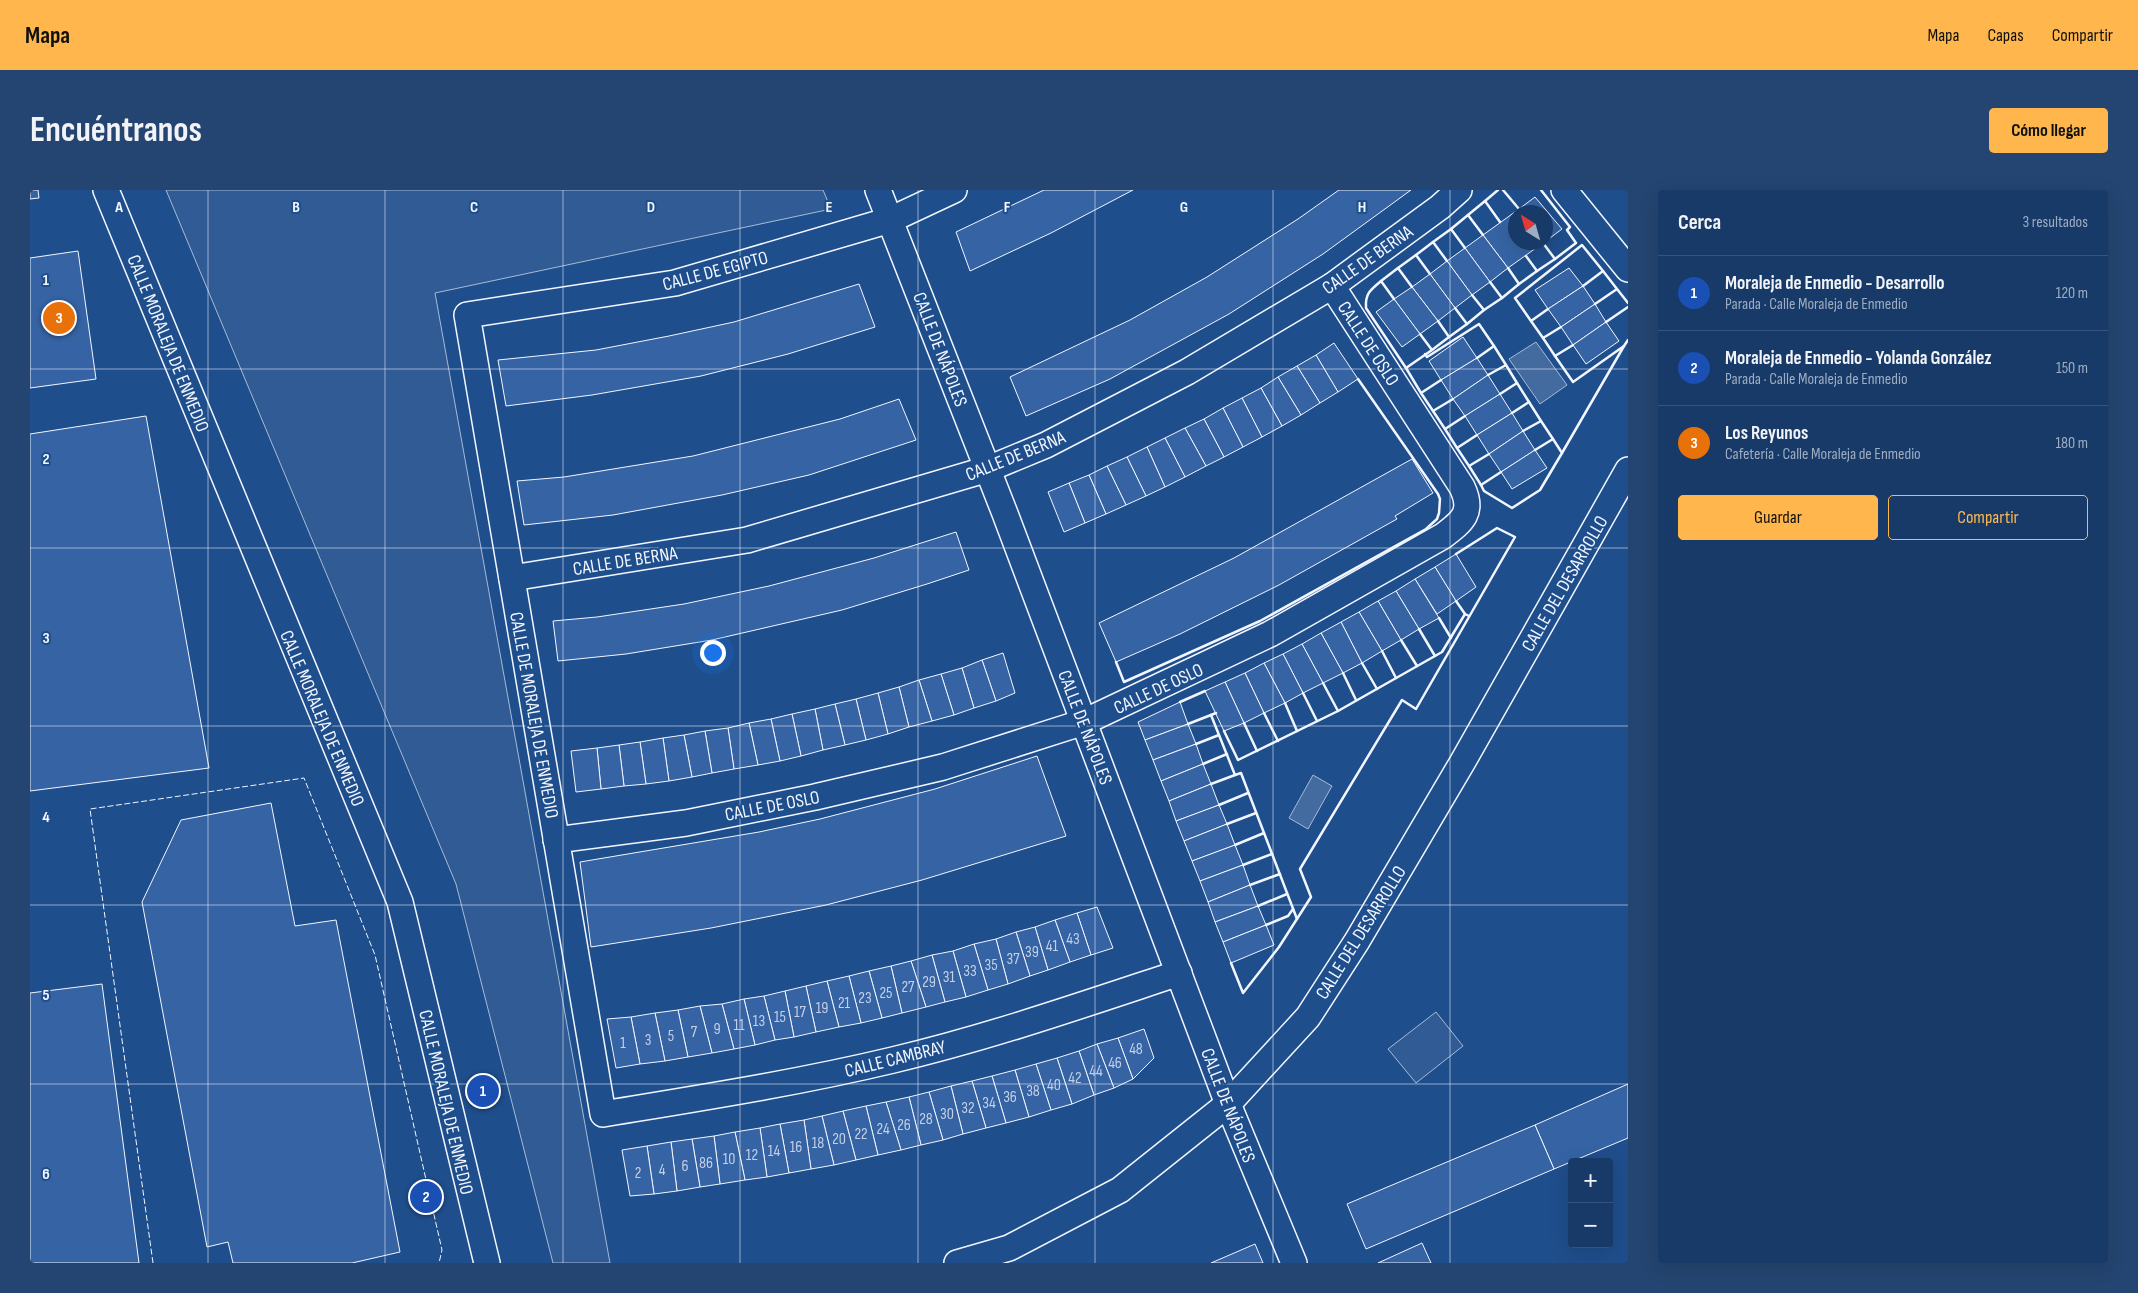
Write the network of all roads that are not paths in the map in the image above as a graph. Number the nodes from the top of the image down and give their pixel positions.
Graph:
1 (106, 190) edge
2 (878, 190) edge
3 (954, 190) edge
4 (1459, 190) edge
5 (1564, 190) edge
6 (890, 220) junction
7 (1628, 270) edge
8 (1332, 286) junction
9 (467, 315) joint
10 (988, 469) junction
11 (1628, 470) edge
12 (512, 578) junction
13 (1084, 722) junction
14 (556, 840) junction
15 (1179, 973) junction
16 (1228, 1104) junction
17 (603, 1114) joint
18 (1012, 1256) edge
19 (487, 1263) edge
20 (957, 1263) edge
21 (1294, 1263) edge

1 - 19 street, CALLE MORALEJA DE ENMEDIO
2 - 6 street, CALLE DE NÁPOLES
3 - 6 street, CALLE DE EGIPTO
4 - 8 street, CALLE DE BERNA
5 - 7 street
6 - 9 street, CALLE DE EGIPTO
6 - 10 street, CALLE DE NÁPOLES
8 - 10 street, CALLE DE BERNA
8 - 13 street, CALLE DE OSLO
9 - 12 street, CALLE DE MORALEJA DE ENMEDIO
10 - 12 street, CALLE DE BERNA
10 - 13 street, CALLE DE NÁPOLES
11 - 16 street, CALLE DEL DESARROLLO
12 - 14 street, CALLE DE MORALEJA DE ENMEDIO
13 - 14 street, CALLE DE OSLO
13 - 15 street, CALLE DE NÁPOLES
14 - 17 street, CALLE DE MORALEJA DE ENMEDIO
15 - 16 street, CALLE DE NÁPOLES
15 - 17 street, CALLE CAMBRAY
16 - 18 street, CALLE DEL DESARROLLO
16 - 21 street, CALLE DE NÁPOLES
18 - 20 street, CALLE DEL DESARROLLO

